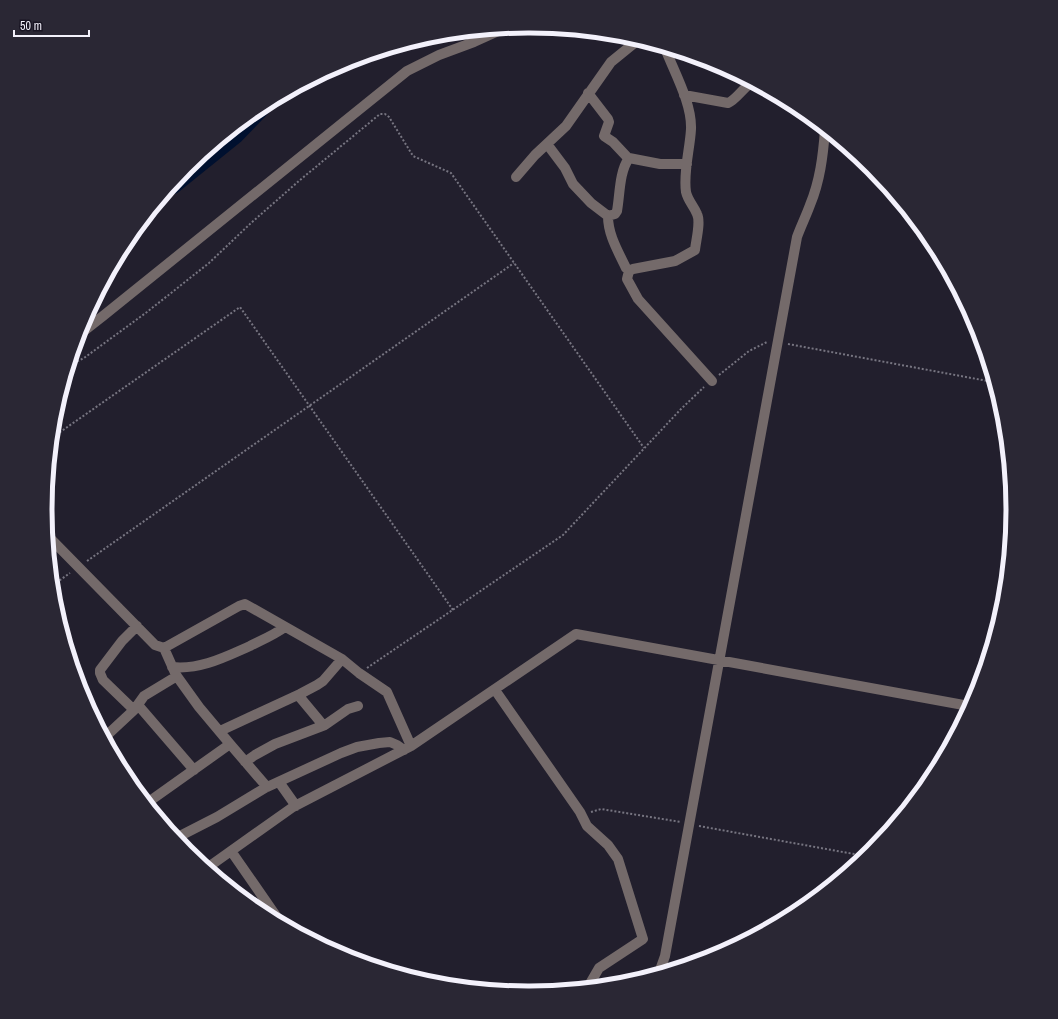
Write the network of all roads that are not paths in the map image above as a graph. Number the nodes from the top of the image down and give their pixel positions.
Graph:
1 (491, 35) edge
2 (633, 44) edge
3 (667, 54) edge
4 (747, 86) edge
5 (588, 93) junction
6 (684, 95) junction
7 (824, 136) edge
8 (546, 144) junction
9 (629, 159) junction
10 (687, 164) junction
11 (516, 177) dead end
12 (608, 216) junction
13 (629, 271) junction
14 (89, 328) edge
15 (712, 381) road end
16 (54, 542) edge
17 (137, 626) junction
18 (285, 627) junction
19 (164, 648) junction
20 (342, 659) junction
21 (719, 661) junction
22 (172, 667) junction
23 (177, 676) junction
24 (495, 690) junction
25 (298, 694) junction
26 (963, 705) edge
27 (358, 706) dead end
28 (136, 708) junction
29 (323, 725) junction
30 (220, 731) junction
31 (109, 733) edge
32 (230, 744) junction
33 (408, 748) junction
34 (245, 762) junction
35 (194, 770) junction
36 (280, 782) junction
37 (267, 787) junction
38 (151, 800) edge
39 (296, 806) junction
40 (182, 835) edge
41 (231, 851) junction
42 (212, 865) edge
43 (273, 911) edge
44 (661, 967) edge
45 (591, 982) edge

1 - 14 street
2 - 5 street
3 - 6 street
4 - 6 street
5 - 8 street
5 - 9 street
6 - 10 street
7 - 21 street
8 - 11 street
8 - 12 street
9 - 10 street
9 - 12 street
10 - 13 street
12 - 13 street
13 - 15 street
16 - 17 street
17 - 19 street
17 - 28 street
18 - 19 street
18 - 20 street
18 - 22 street
19 - 22 street
20 - 25 street
20 - 33 street
21 - 24 street
21 - 26 street
21 - 44 street
22 - 23 street
23 - 28 street
23 - 30 street
24 - 33 street
24 - 45 street
25 - 29 street
25 - 30 street
27 - 29 street
28 - 31 street
28 - 35 street
29 - 34 street
30 - 32 street
32 - 34 street
32 - 35 street
33 - 36 street
33 - 39 street
34 - 37 street
35 - 38 street
36 - 37 street
36 - 39 street
37 - 40 street
39 - 41 street
41 - 42 street
41 - 43 street

